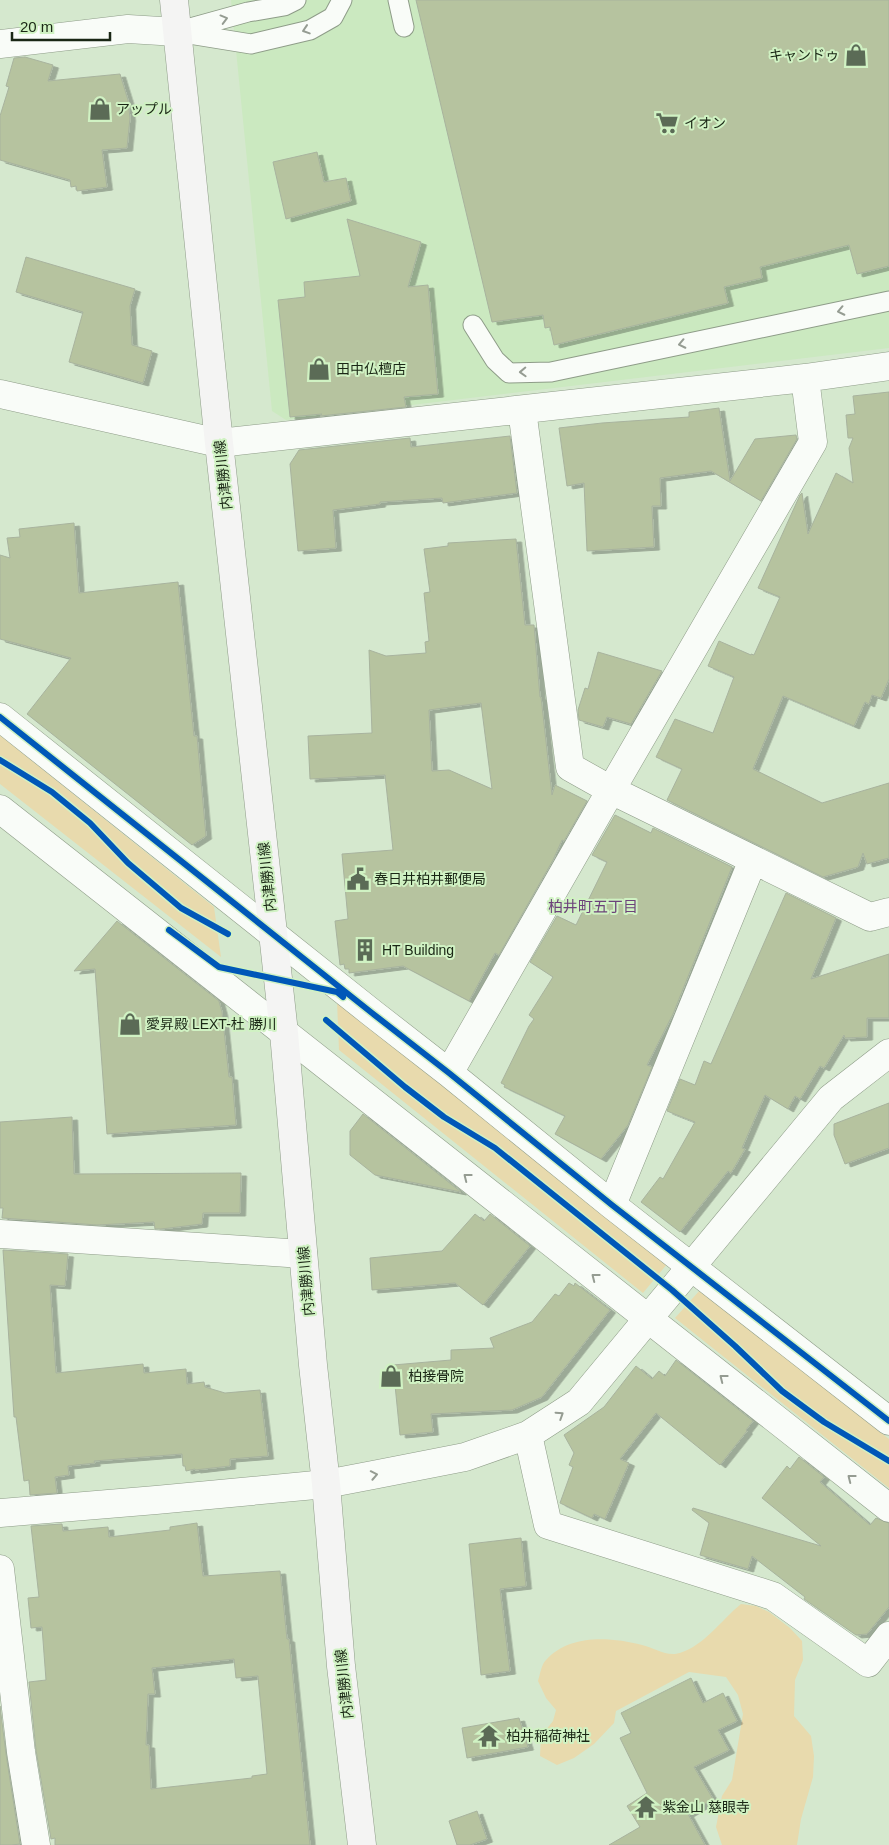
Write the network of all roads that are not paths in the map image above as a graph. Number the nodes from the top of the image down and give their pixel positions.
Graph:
1 (174, 0) edge
2 (296, 0) edge
3 (342, 0) edge
4 (398, 0) edge
5 (404, 26) dead end
6 (177, 32) junction
7 (0, 44) edge
8 (889, 301) edge
9 (473, 325) dead end
10 (889, 366) edge
11 (805, 378) junction
12 (0, 394) edge
13 (522, 410) junction
14 (219, 443) junction
15 (0, 717) edge
16 (611, 790) junction
17 (0, 809) edge
18 (753, 860) junction
19 (889, 912) edge
20 (273, 935) junction
21 (284, 1033) junction
22 (889, 1053) edge
23 (449, 1073) junction
24 (612, 1205) junction
25 (0, 1234) edge
26 (303, 1254) junction
27 (692, 1267) junction
28 (648, 1318) junction
29 (889, 1420) edge
30 (528, 1436) junction
31 (326, 1484) junction
32 (889, 1508) edge
33 (0, 1513) edge
34 (0, 1569) edge
35 (889, 1636) edge
36 (36, 1845) edge
37 (362, 1845) edge

1 - 6 main road, 内津勝川線
6 -> 2 lane
3 -> 6 lane
4 - 5 lane
6 - 7 street
6 - 14 main road, 内津勝川線
8 -> 9 lane
10 - 11 street
11 - 13 street
11 - 16 street
12 - 14 street
13 - 14 street
13 - 16 street
14 - 20 main road, 内津勝川線
15 - 20 street
16 - 18 street
16 - 23 street
17 - 21 street
18 - 19 street
18 - 24 street
20 - 21 main road, 内津勝川線
20 - 23 street
21 - 26 main road, 内津勝川線
28 -> 21 street
22 - 27 street
23 - 24 street
24 - 27 street
25 - 26 street
26 - 31 main road, 内津勝川線
27 - 28 street
27 - 29 street
30 -> 28 street
32 -> 28 street
31 -> 30 street
30 - 35 street
31 - 33 street
31 - 37 main road, 内津勝川線
34 - 36 street

